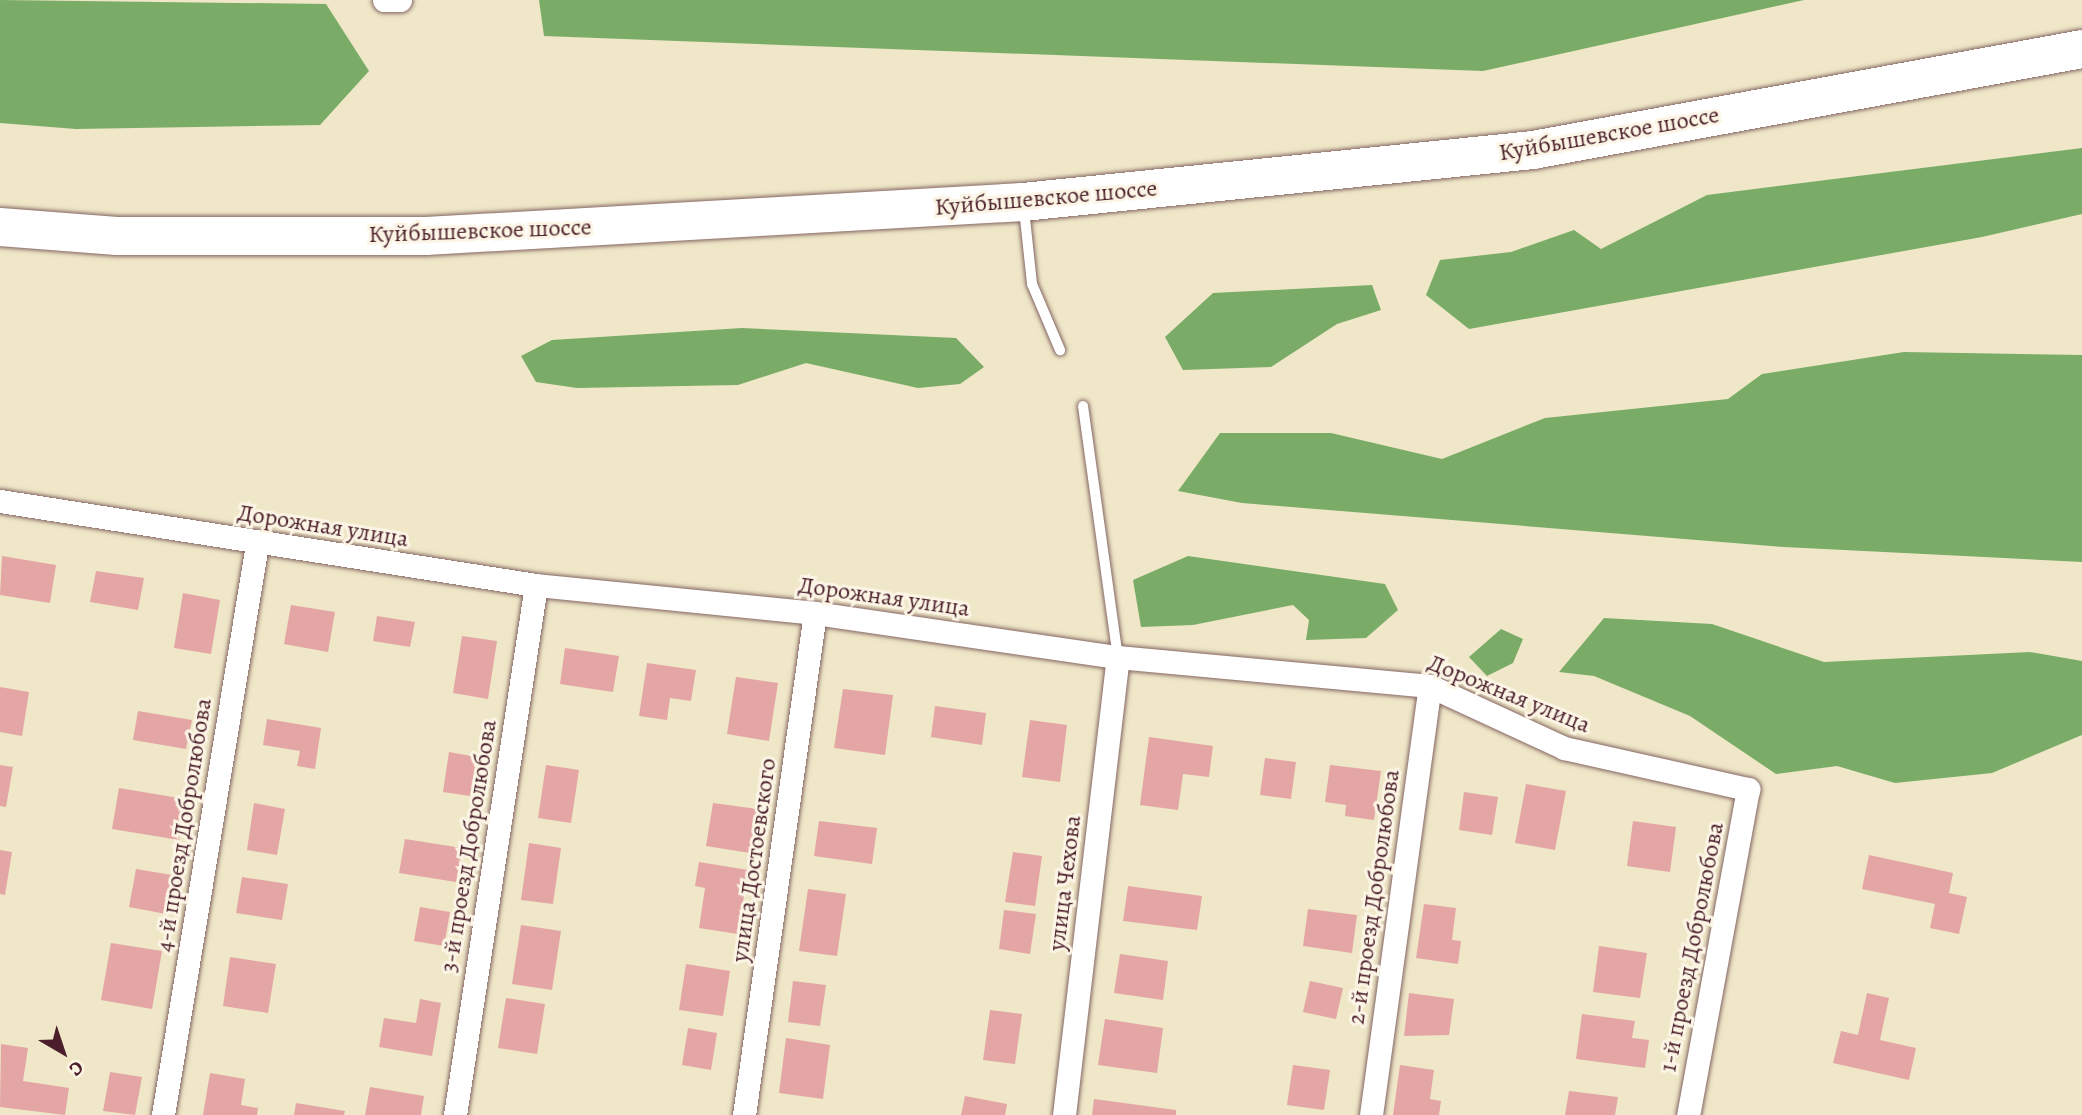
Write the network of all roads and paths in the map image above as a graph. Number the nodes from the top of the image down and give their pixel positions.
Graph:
1 (384, 0) edge
2 (400, 0) edge
3 (2082, 49) edge
4 (1023, 202) junction
5 (0, 227) edge
6 (1060, 350) dead end
7 (1083, 406) dead end
8 (0, 501) edge
9 (257, 544) junction
10 (536, 585) junction
11 (815, 613) junction
12 (1118, 657) junction
13 (1430, 686) junction
14 (1748, 789) joint
15 (163, 1115) edge
16 (454, 1115) edge
17 (744, 1115) edge
18 (1064, 1115) edge
19 (1371, 1115) edge
20 (1688, 1115) edge

1 - 2 street
3 - 4 highway, Куйбышевское шоссе
4 - 5 highway, Куйбышевское шоссе
4 - 6 lane
7 - 12 lane
8 - 9 street, Дорожная улица
9 - 10 street, Дорожная улица
9 - 15 street, 4-й проезд Добролюбова
10 - 11 street, Дорожная улица
10 - 16 street, 3-й проезд Добролюбова
11 - 12 street, Дорожная улица
11 - 17 street, улица Достоевского
12 - 13 street, Дорожная улица
12 - 18 street, улица Чехова
13 - 14 street, Дорожная улица
13 - 19 street, 2-й проезд Добролюбова
14 - 20 street, 1-й проезд Добролюбова

